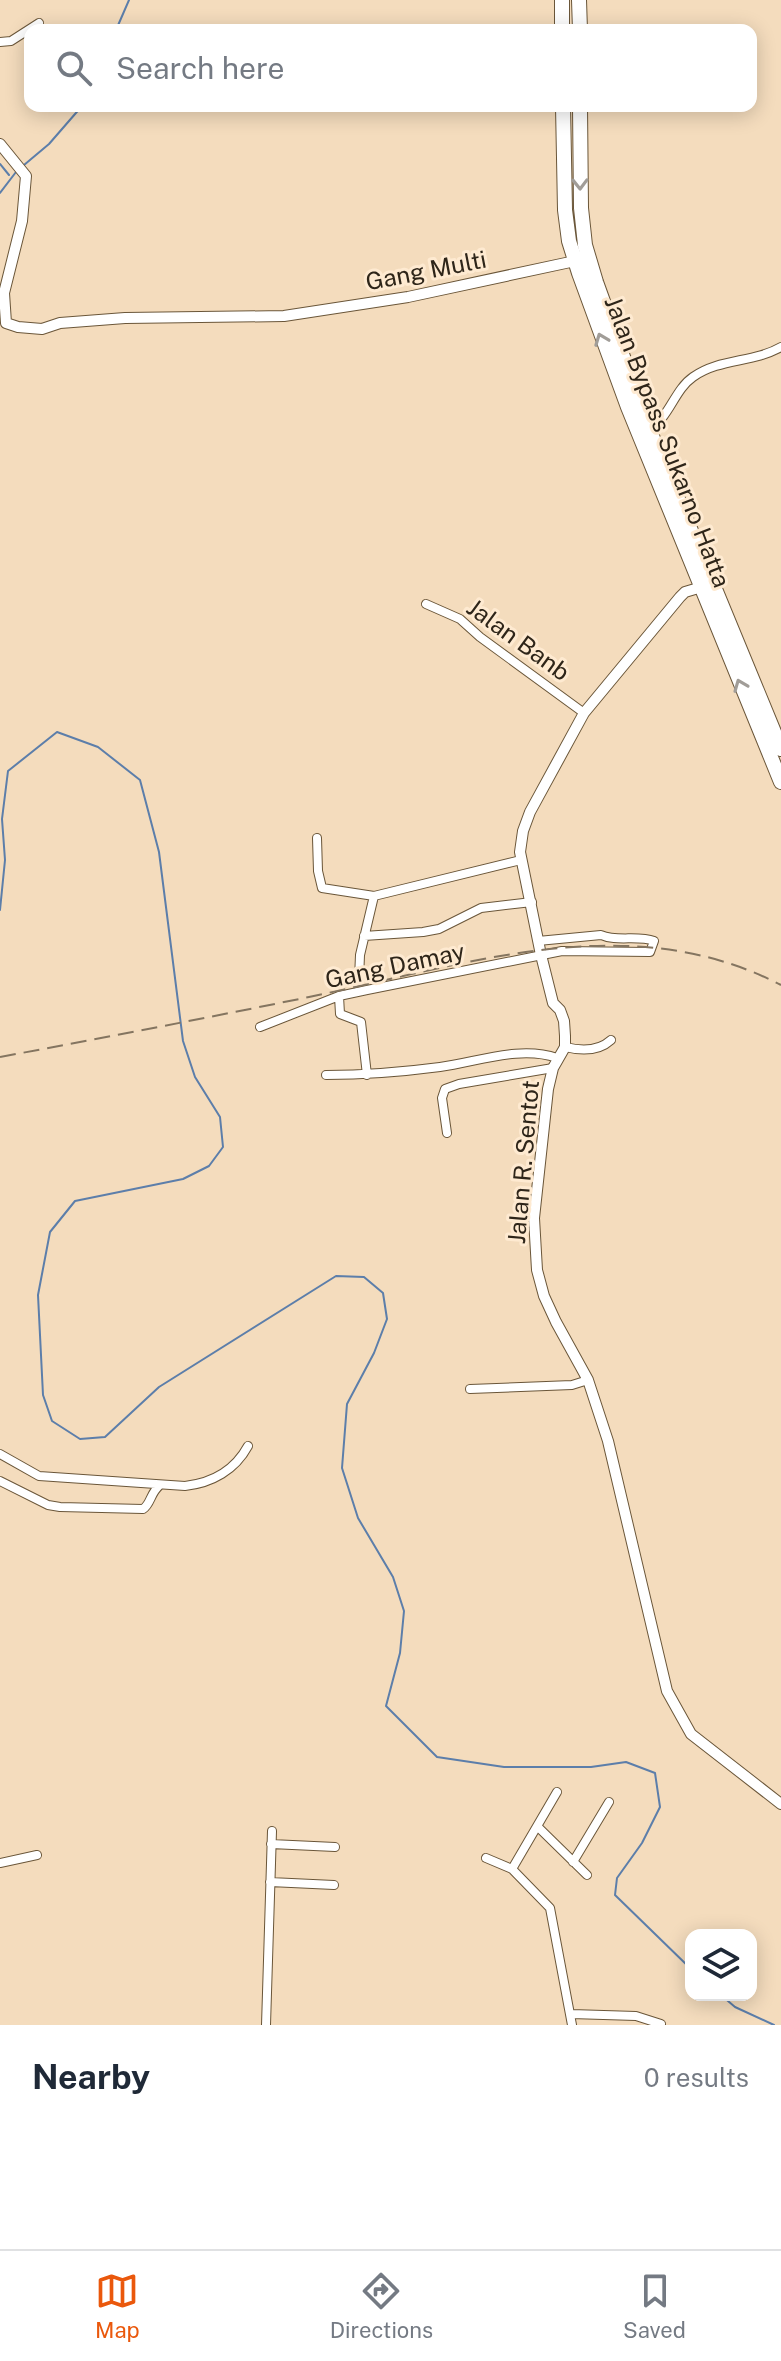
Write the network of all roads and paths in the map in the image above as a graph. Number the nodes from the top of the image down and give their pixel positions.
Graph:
1 (562, 0) edge
2 (579, 0) edge
3 (562, 24) edge
4 (580, 24) edge
5 (24, 33) edge
6 (0, 42) edge
7 (563, 112) edge
8 (580, 112) edge
9 (0, 144) edge
10 (575, 261) junction
11 (781, 347) edge
12 (649, 429) junction
13 (707, 585) junction
14 (426, 604) dead end
15 (584, 713) junction
16 (781, 749) edge
17 (781, 782) edge
18 (317, 838) dead end
19 (521, 860) junction
20 (374, 896) junction
21 (532, 902) junction
22 (364, 936) junction
23 (538, 941) junction
24 (541, 955) junction
25 (359, 979) dead end
26 (339, 996) junction
27 (260, 1027) dead end
28 (611, 1040) dead end
29 (565, 1047) junction
30 (555, 1063) junction
31 (326, 1075) dead end
32 (367, 1075) junction
33 (447, 1133) dead end
34 (588, 1380) junction
35 (470, 1389) dead end
36 (248, 1446) dead end
37 (0, 1454) edge
38 (0, 1481) edge
39 (161, 1485) junction
40 (557, 1792) dead end
41 (609, 1802) dead end
42 (781, 1804) edge
43 (539, 1828) junction
44 (272, 1831) dead end
45 (271, 1844) junction
46 (335, 1847) dead end
47 (37, 1855) dead end
48 (486, 1858) dead end
49 (573, 1862) junction
50 (0, 1863) edge
51 (512, 1869) junction
52 (587, 1875) dead end
53 (270, 1882) junction
54 (334, 1885) dead end
55 (571, 2014) junction
56 (661, 2024) edge
57 (266, 2025) edge
58 (572, 2025) edge

1 - 3 highway
2 - 4 highway
5 - 6 street
7 - 10 highway, Jalan Bypass Sukarno Hatta
8 -> 12 highway, Jalan Bypass Sukarno Hatta
9 - 10 street, Gang Multi
13 -> 10 highway, Jalan Bypass Sukarno Hatta
11 - 12 street
12 - 13 highway, Jalan Bypass Sukarno Hatta
13 - 15 street
13 - 16 highway, Jalan Bypass Sukarno Hatta
17 -> 13 highway, Jalan Bypass Sukarno Hatta
14 - 15 street, Jalan Banb
15 - 19 street
18 - 20 street
19 - 20 street
19 - 21 street
20 - 22 street
21 - 22 street
21 - 23 street
22 - 25 street
23 - 24 street
23 - 24 street, Gang Damay
24 - 26 street, Gang Damay
24 - 29 street
26 - 27 street, Gang Damay
26 - 32 street
28 - 29 street
29 - 30 street, Jalan R. Sentot
30 - 32 street
30 - 33 street
30 - 34 street, Jalan R. Sentot
31 - 32 street
34 - 35 street
34 - 42 street, Jalan R. Sentot
36 - 39 street
37 - 39 street
38 - 39 street
40 - 43 street
41 - 49 street
43 - 49 street
43 - 51 street
44 - 45 street
45 - 46 street
45 - 53 street
47 - 50 street
48 - 51 street
49 - 52 street
51 - 55 street
53 - 54 street
53 - 57 street
55 - 56 street
55 - 58 street

